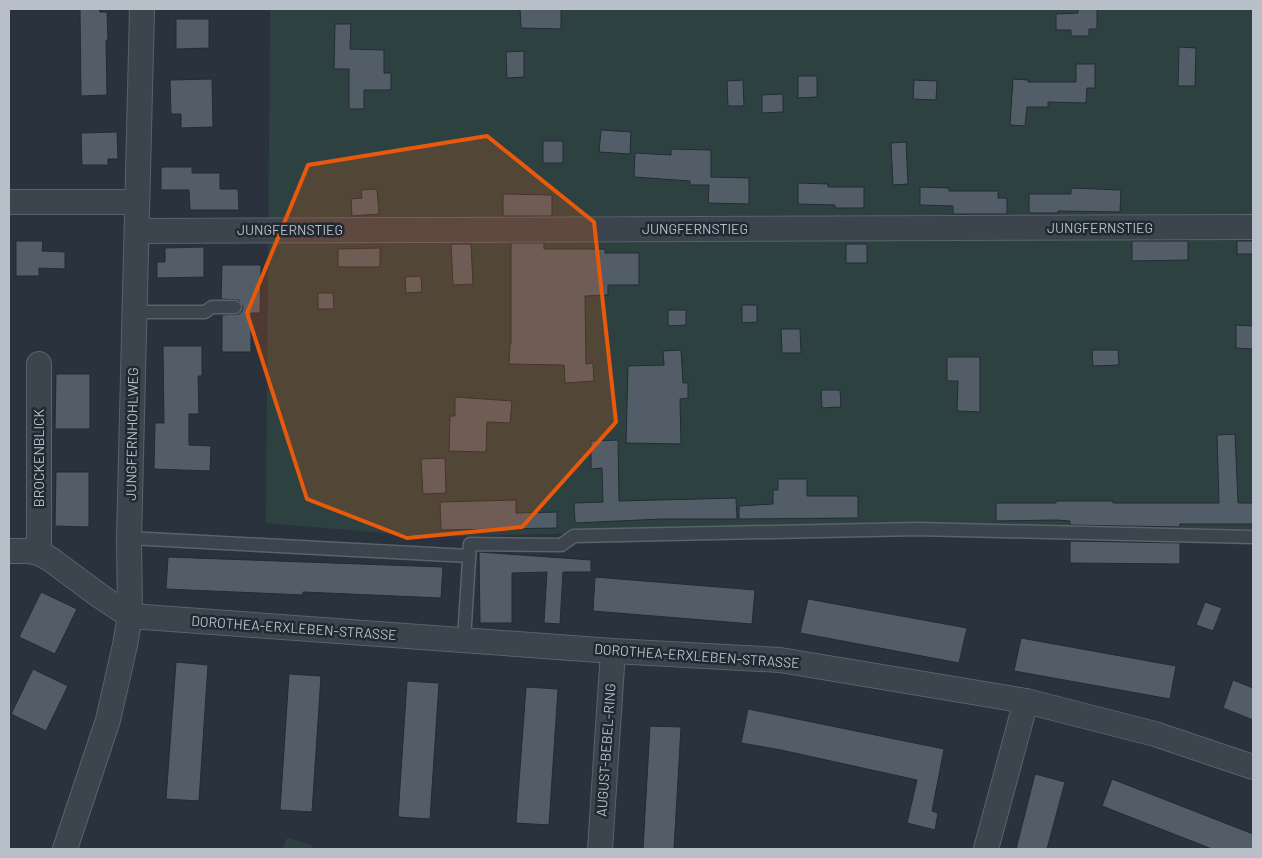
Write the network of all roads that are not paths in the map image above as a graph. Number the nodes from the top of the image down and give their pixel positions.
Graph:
1 (142, 9) edge
2 (9, 202) edge
3 (136, 202) junction
4 (1253, 227) edge
5 (137, 231) junction
6 (236, 307) dead end
7 (135, 312) junction
8 (39, 364) dead end
9 (1253, 537) edge
10 (130, 538) junction
11 (9, 551) edge
12 (39, 553) junction
13 (469, 556) junction
14 (130, 616) junction
15 (464, 640) junction
16 (613, 651) junction
17 (1026, 701) junction
18 (1253, 767) edge
19 (65, 849) edge
20 (600, 849) edge
21 (986, 849) edge

1 - 3 street, JUNGFERNHOHLWEG
2 - 3 street
3 - 5 street, JUNGFERNHOHLWEG
4 - 5 street, JUNGFERNSTIEG
5 - 7 street, JUNGFERNHOHLWEG
6 - 7 lane
7 - 10 street, JUNGFERNHOHLWEG
8 - 12 street, BROCKENBLICK
9 - 13 lane
10 - 13 lane
10 - 14 street, JUNGFERNHOHLWEG
11 - 12 street
12 - 14 street
13 - 15 lane
14 - 15 street, DOROTHEA-ERXLEBEN-STRASSE
14 - 19 street, JUNGFERNHOHLWEG
15 - 16 street, DOROTHEA-ERXLEBEN-STRASSE
16 - 17 street, DOROTHEA-ERXLEBEN-STRASSE
16 - 20 street, AUGUST-BEBEL-RING
17 - 18 street, DOROTHEA-ERXLEBEN-STRASSE
17 - 21 street

